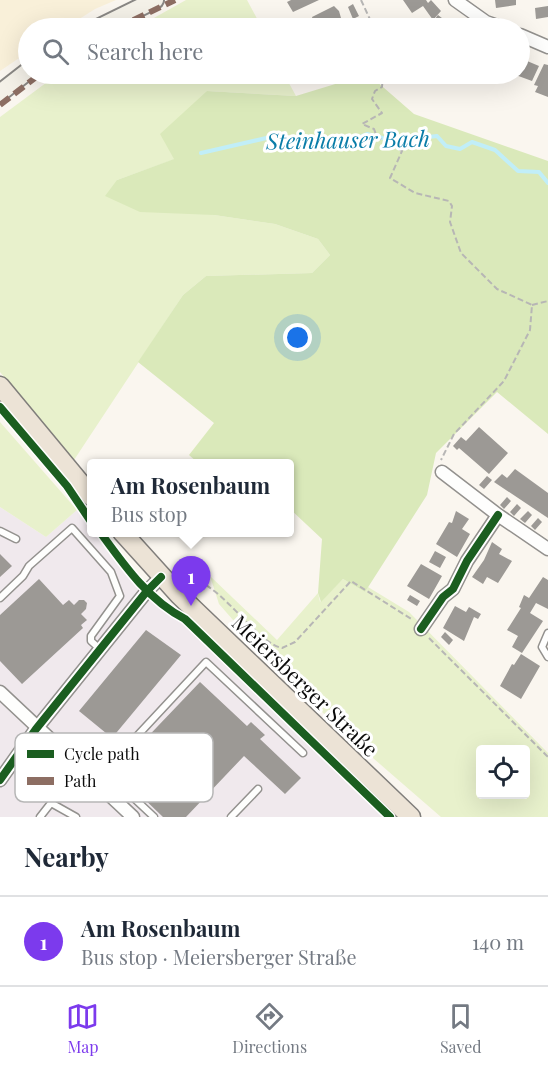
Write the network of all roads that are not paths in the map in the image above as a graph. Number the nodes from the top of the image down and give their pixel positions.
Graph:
1 (154, 0) edge
2 (455, 0) edge
3 (118, 18) edge
4 (482, 18) edge
5 (530, 40) edge
6 (548, 47) edge
7 (18, 79) edge
8 (0, 93) edge
9 (0, 386) edge
10 (441, 472) road end
11 (87, 491) edge
12 (498, 515) junction
13 (0, 531) edge
14 (126, 537) edge
15 (16, 539) dead end
16 (548, 549) edge
17 (161, 577) junction
18 (0, 598) edge
19 (421, 629) road end
20 (548, 633) edge
21 (100, 649) junction
22 (548, 657) edge
23 (0, 692) edge
24 (36, 729) junction
25 (33, 733) edge
26 (41, 733) edge
27 (140, 733) edge
28 (303, 753) dead end
29 (15, 759) edge
30 (0, 780) edge
31 (258, 789) dead end
32 (117, 802) edge
33 (138, 802) edge
34 (40, 817) edge
35 (75, 817) edge
36 (133, 817) edge
37 (154, 817) edge
38 (231, 817) edge
39 (411, 817) edge

1 - 3 main road
2 - 4 street
5 - 6 street
7 - 8 main road
9 - 11 main road
10 - 12 street
12 - 16 street
12 - 19 street
13 - 15 lane
14 - 17 main road, Meiersberger Straße
17 - 21 street
17 - 39 main road, Meiersberger Straße
18 - 21 lane
20 - 22 lane
21 - 24 street
23 - 24 street
24 - 25 street
24 - 26 street
27 - 28 lane
29 - 30 street
31 - 38 lane
32 - 36 street
33 - 37 lane
34 - 35 lane

